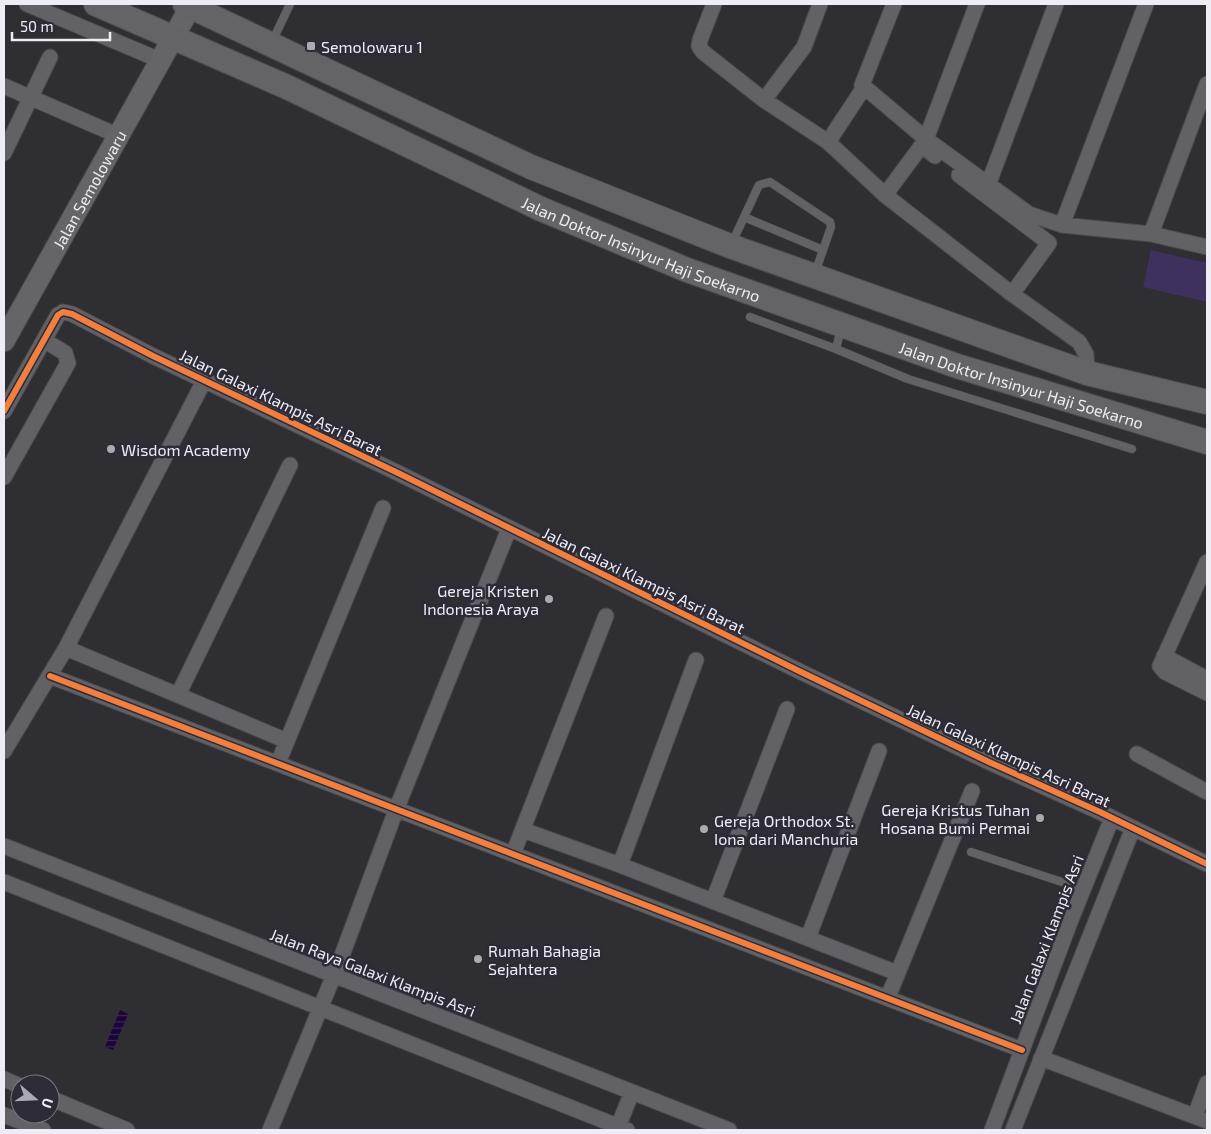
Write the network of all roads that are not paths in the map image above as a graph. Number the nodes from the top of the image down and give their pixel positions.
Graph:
1 (27, 4) edge
2 (96, 4) edge
3 (290, 4) edge
4 (714, 4) edge
5 (820, 4) edge
6 (894, 4) edge
7 (977, 4) edge
8 (1056, 4) edge
9 (1146, 4) edge
10 (189, 5) edge
11 (174, 39) junction
12 (271, 44) junction
13 (50, 57) dead end
14 (162, 61) junction
15 (1207, 84) edge
16 (4, 86) edge
17 (862, 89) junction
18 (30, 98) junction
19 (764, 100) junction
20 (119, 136) junction
21 (828, 142) junction
22 (924, 142) junction
23 (4, 152) edge
24 (988, 185) junction
25 (885, 195) junction
26 (744, 217) junction
27 (1062, 225) junction
28 (1150, 234) junction
29 (730, 246) junction
30 (1207, 247) edge
31 (823, 250) junction
32 (764, 259) junction
33 (814, 277) junction
34 (752, 292) junction
35 (1012, 294) junction
36 (803, 312) junction
37 (750, 317) dead end
38 (842, 324) junction
39 (5, 335) edge
40 (44, 340) junction
41 (836, 349) junction
42 (1087, 373) junction
43 (204, 381) junction
44 (1207, 402) edge
45 (4, 411) edge
46 (1207, 442) edge
47 (1132, 449) dead end
48 (290, 465) dead end
49 (4, 477) edge
50 (383, 508) dead end
51 (509, 529) junction
52 (1207, 562) edge
53 (606, 616) dead end
54 (66, 648) junction
55 (1164, 656) junction
56 (696, 660) dead end
57 (50, 676) junction
58 (1207, 678) edge
59 (1207, 693) edge
60 (178, 695) junction
61 (787, 709) dead end
62 (287, 741) junction
63 (879, 750) dead end
64 (4, 751) edge
65 (1137, 754) dead end
66 (278, 763) junction
67 (972, 791) dead end
68 (1207, 792) edge
69 (396, 810) junction
70 (1112, 818) junction
71 (1133, 828) junction
72 (522, 830) junction
73 (4, 846) edge
74 (971, 852) dead end
75 (513, 854) junction
76 (1207, 864) edge
77 (620, 865) junction
78 (4, 882) edge
79 (1083, 889) junction
80 (713, 901) junction
81 (808, 938) junction
82 (1055, 962) junction
83 (1076, 970) junction
84 (897, 974) junction
85 (334, 975) junction
86 (888, 997) junction
87 (321, 1007) junction
88 (1022, 1050) junction
89 (1041, 1058) junction
90 (1207, 1085) edge
91 (632, 1092) junction
92 (60, 1102) edge
93 (4, 1115) edge
94 (1201, 1119) edge
95 (38, 1129) edge
96 (622, 1129) edge
97 (127, 1130) edge
98 (270, 1130) edge
99 (729, 1130) edge
100 (992, 1130) edge
101 (1013, 1130) edge

1 - 14 street
2 - 11 main road, Jalan Doktor Insinyur Haji Soekarno
3 - 12 lane
4 - 19 street
5 - 19 street
6 - 17 street
7 - 22 street
8 - 24 street
9 - 27 street
10 - 11 main road, Jalan Semolowaru
10 - 12 main road, Jalan Doktor Insinyur Haji Soekarno
11 - 14 main road, Jalan Semolowaru
11 - 34 main road, Jalan Doktor Insinyur Haji Soekarno
12 - 29 main road, Jalan Doktor Insinyur Haji Soekarno
13 - 18 street
14 - 20 main road, Jalan Semolowaru
15 - 28 street
16 - 18 street
17 - 21 street
17 - 22 street
18 - 20 street
18 - 23 street
19 - 21 street
20 - 39 main road, Jalan Semolowaru
21 - 25 street
22 - 24 street
22 - 25 street
22 - 35 street
24 - 27 street
25 - 35 street
26 - 29 lane
26 - 31 lane
26 - 31 lane
27 - 28 street
28 - 30 street
29 - 32 main road, Jalan Doktor Insinyur Haji Soekarno
31 - 33 lane
32 - 33 main road, Jalan Doktor Insinyur Haji Soekarno
32 - 34 main road
33 - 36 main road
33 - 42 main road, Jalan Doktor Insinyur Haji Soekarno
34 - 36 main road, Jalan Doktor Insinyur Haji Soekarno
35 - 42 street
36 - 38 main road, Jalan Doktor Insinyur Haji Soekarno
37 - 41 lane
38 - 41 lane
38 - 46 main road, Jalan Doktor Insinyur Haji Soekarno
40 - 43 street, Jalan Galaxi Klampis Asri Barat
40 - 45 street
40 - 49 street
41 - 47 lane
42 - 44 main road, Jalan Doktor Insinyur Haji Soekarno
43 - 51 street, Jalan Galaxi Klampis Asri Barat
43 - 54 street
48 - 60 street
50 - 62 street
51 - 69 street
51 - 70 street, Jalan Galaxi Klampis Asri Barat
52 - 55 street
53 - 72 street
54 - 57 street
54 - 60 street
55 - 58 street
55 - 59 street
56 - 77 street
57 - 64 street
57 - 66 street
60 - 62 street
61 - 80 street
62 - 66 street
63 - 81 street
65 - 68 street
66 - 69 street
67 - 84 street
69 - 75 street
69 - 85 street
70 - 71 street, Jalan Galaxi Klampis Asri Barat
70 - 79 street, Jalan Galaxi Klampis Asri
71 - 76 street, Jalan Galaxi Klampis Asri Barat
71 - 83 street
72 - 75 street
72 - 77 street
73 - 85 street, Jalan Raya Galaxi Klampis Asri
74 - 79 lane
75 - 86 street
77 - 80 street
78 - 87 street
79 - 82 street, Jalan Galaxi Klampis Asri
80 - 81 street
81 - 84 street
82 - 83 street
82 - 88 street, Jalan Galaxi Klampis Asri
83 - 89 street
84 - 86 street
85 - 87 street
85 - 91 street, Jalan Raya Galaxi Klampis Asri
86 - 88 street
87 - 96 street
87 - 98 street
88 - 100 street, Jalan Galaxi Klampis Asri
89 - 94 street
89 - 101 street
90 - 94 street
91 - 96 street
91 - 99 street, Jalan Raya Galaxi Klampis Asri
92 - 97 street
93 - 95 street

